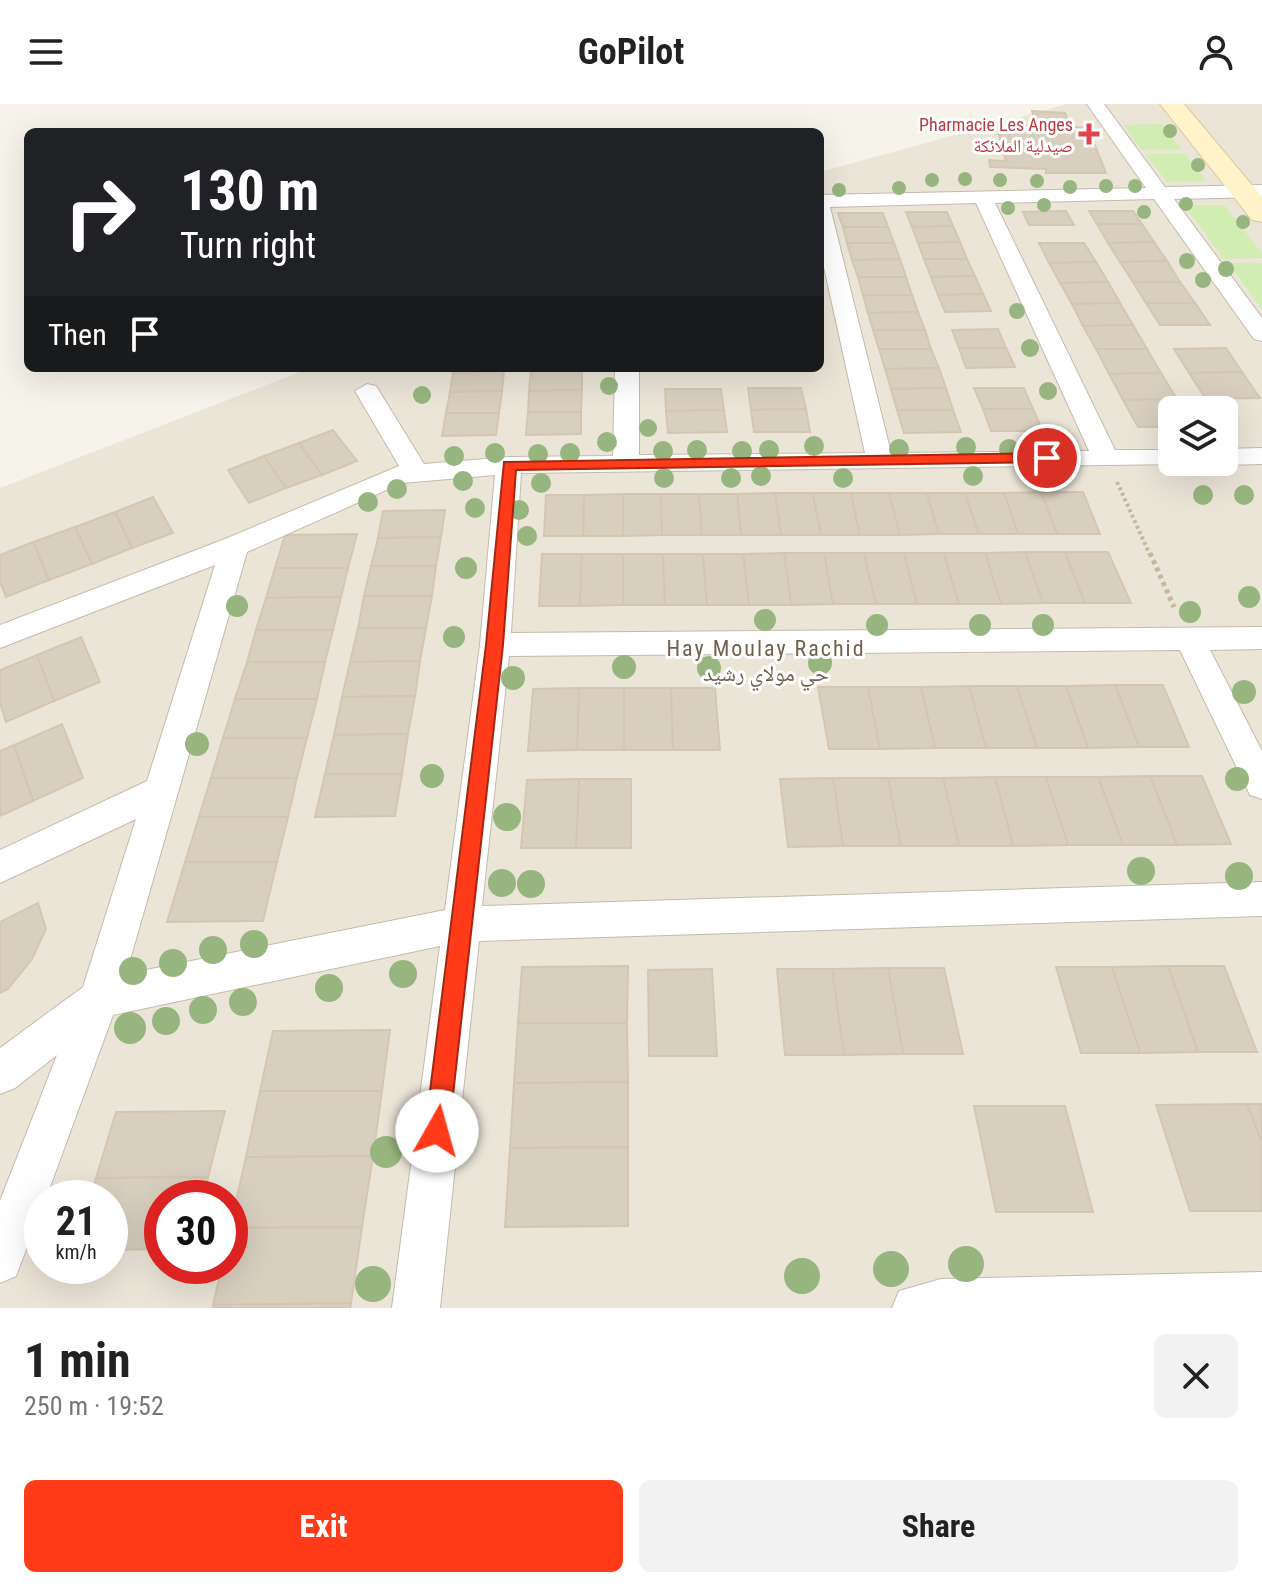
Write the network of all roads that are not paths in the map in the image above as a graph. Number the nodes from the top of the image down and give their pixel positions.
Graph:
1 (1095, 104) edge
2 (1172, 104) edge
3 (1202, 104) edge
4 (1222, 127) dead end
5 (1253, 191) edge
6 (1159, 194) junction
7 (982, 195) junction
8 (824, 203) edge
9 (1262, 214) edge
10 (824, 220) edge
11 (1262, 334) edge
12 (627, 372) edge
13 (367, 391) dead end
14 (1262, 456) edge
15 (1238, 457) edge
16 (1158, 458) edge
17 (1106, 459) junction
18 (880, 461) junction
19 (509, 465) junction
20 (626, 466) junction
21 (415, 471) junction
22 (235, 546) junction
23 (0, 637) edge
24 (1189, 638) junction
25 (1262, 638) edge
26 (495, 645) junction
27 (1262, 785) edge
28 (161, 791) junction
29 (0, 867) edge
30 (1262, 899) edge
31 (461, 924) junction
32 (99, 999) junction
33 (0, 1073) edge
34 (0, 1260) edge
35 (1262, 1295) edge
36 (416, 1308) edge
37 (916, 1308) edge

1 - 6 street
2 - 5 street
3 - 4 street
5 - 6 street
5 - 9 street
6 - 7 street
6 - 11 street
7 - 8 street
7 - 17 street
10 - 18 street
12 - 20 street
13 - 21 street
14 - 15 street
16 - 17 street
17 - 18 street
18 - 20 street
19 - 20 street
19 - 21 street
19 - 26 street
21 - 22 street
22 - 23 street
22 - 28 street
24 - 25 street
24 - 26 street
24 - 27 street
26 - 31 street
28 - 29 street
28 - 32 street
30 - 31 street
31 - 32 street
31 - 36 street
32 - 33 street
32 - 34 street
35 - 37 street

